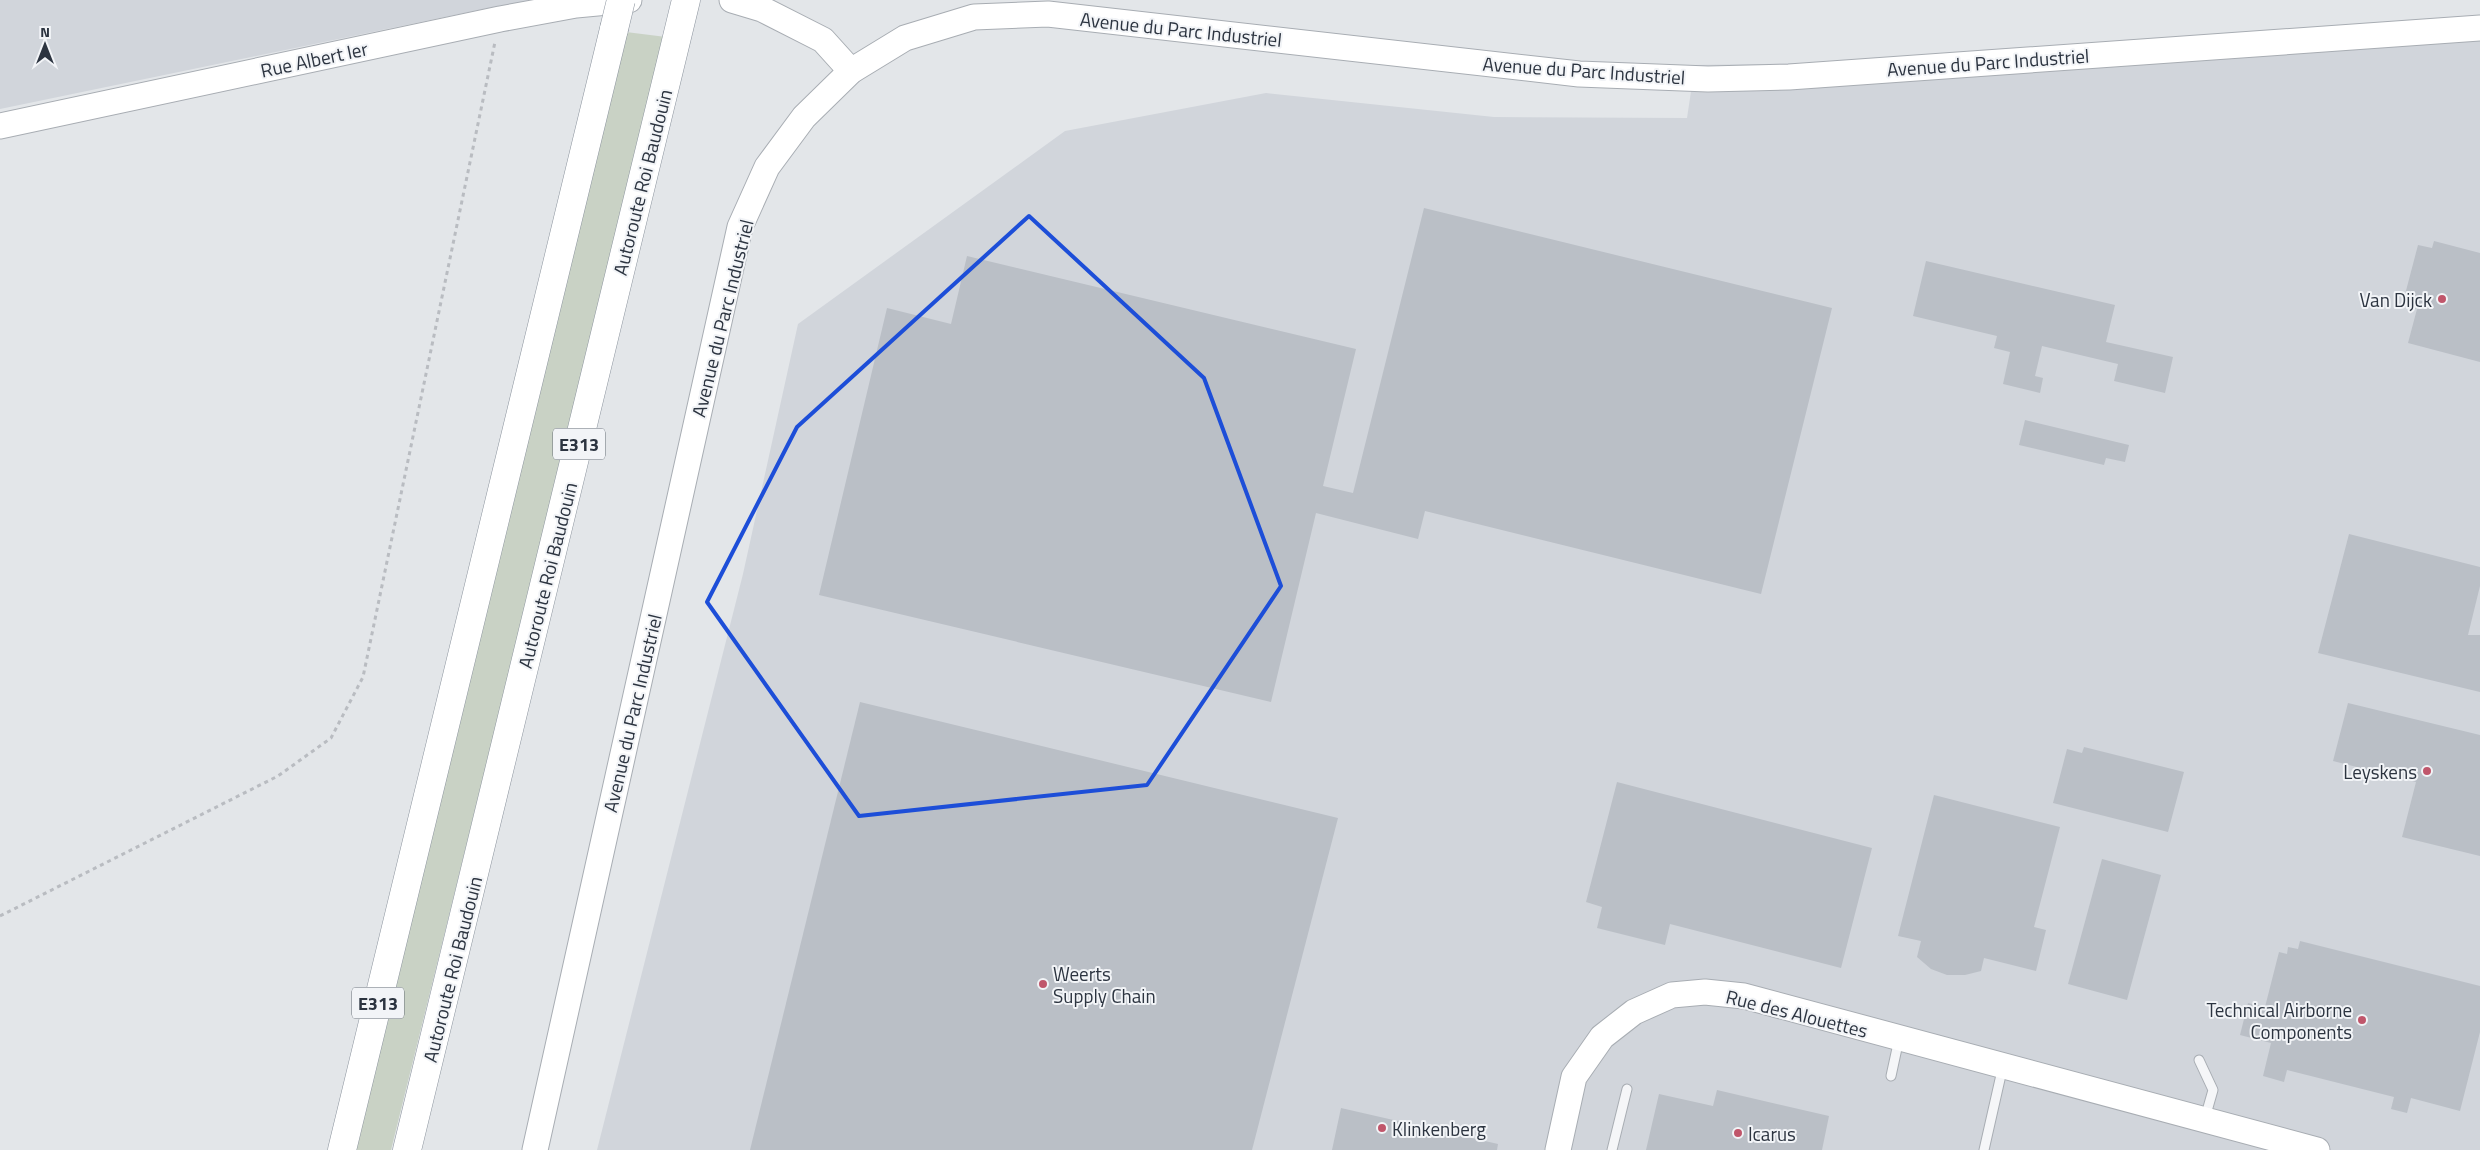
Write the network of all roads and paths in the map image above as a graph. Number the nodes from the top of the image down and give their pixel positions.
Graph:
1 (621, 0) edge
2 (629, 0) edge
3 (686, 0) edge
4 (732, 0) edge
5 (500, 20) junction
6 (2480, 28) edge
7 (851, 71) junction
8 (0, 126) edge
9 (0, 916) edge
10 (1900, 1038) junction
11 (2199, 1060) dead end
12 (2003, 1066) junction
13 (1891, 1076) dead end
14 (1627, 1089) dead end
15 (2204, 1120) junction
16 (342, 1150) edge
17 (407, 1150) edge
18 (535, 1150) edge
19 (1558, 1150) edge
20 (1612, 1150) edge
21 (1984, 1150) edge
22 (2317, 1150) edge

1 - 16 highway, E313, bridge
2 - 5 street, Rue Albert Ier
3 - 17 highway, Autoroute Roi Baudouin / E313
4 - 7 street
5 - 8 street, Rue Albert Ier
5 - 9 path
6 - 7 street, Avenue du Parc Industriel
7 - 18 street, Avenue du Parc Industriel
10 - 12 street, Rue des Alouettes
10 - 13 lane
10 - 19 street, Rue des Alouettes
11 - 15 lane
12 - 15 street, Rue des Alouettes
12 - 21 lane
14 - 20 lane
15 - 22 street, Rue des Alouettes

